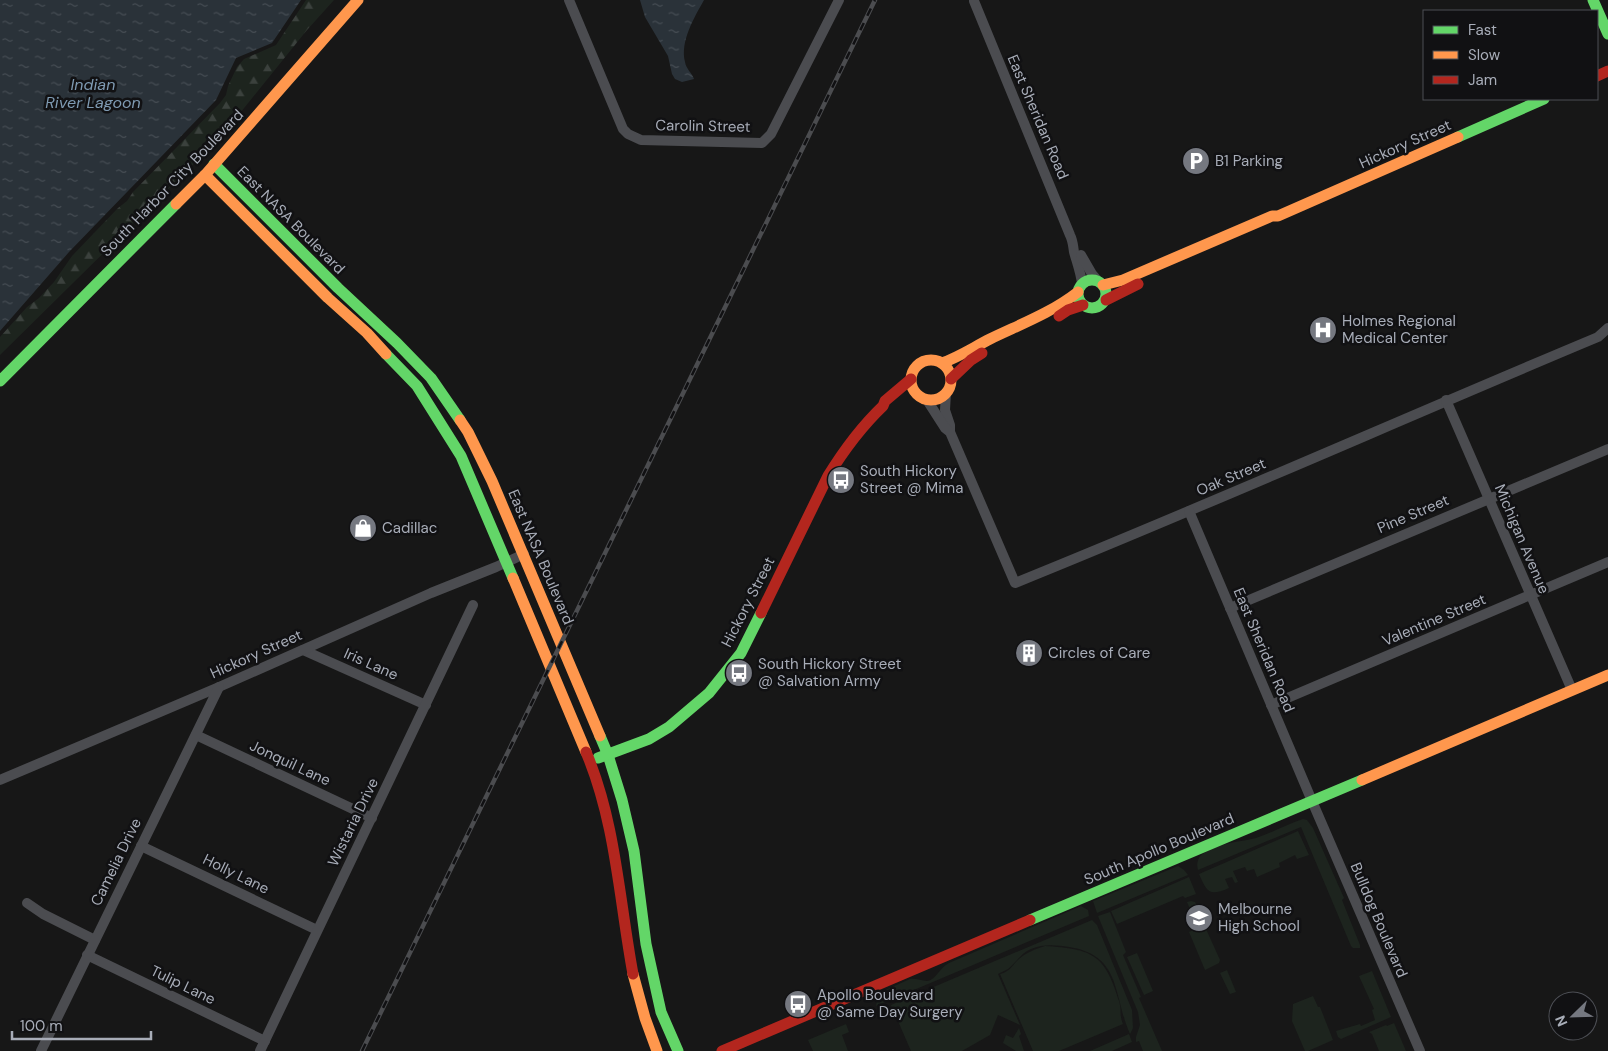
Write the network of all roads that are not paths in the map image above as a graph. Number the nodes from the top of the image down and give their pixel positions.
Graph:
1 (358, 0) edge
2 (570, 0) edge
3 (839, 0) edge
4 (974, 1) dead end
5 (1598, 11) edge
6 (1608, 34) edge
7 (1542, 100) edge
8 (214, 164) junction
9 (205, 175) junction
10 (1074, 244) junction
11 (1193, 255) junction
12 (1101, 283) junction
13 (1080, 288) junction
14 (1106, 300) junction
15 (1083, 305) junction
16 (1608, 328) edge
17 (942, 363) junction
18 (911, 379) junction
19 (951, 379) junction
20 (0, 381) edge
21 (946, 393) junction
22 (923, 398) junction
23 (1446, 400) junction
24 (883, 406) junction
25 (950, 432) junction
26 (1608, 449) edge
27 (1488, 499) junction
28 (1189, 511) junction
29 (524, 554) junction
30 (1608, 562) edge
31 (506, 563) junction
32 (1530, 595) junction
33 (472, 605) dead end
34 (1230, 608) junction
35 (303, 650) junction
36 (1608, 675) edge
37 (219, 687) junction
38 (1572, 690) junction
39 (1272, 705) junction
40 (426, 706) junction
41 (196, 735) junction
42 (608, 755) junction
43 (590, 761) junction
44 (0, 780) edge
45 (1312, 801) junction
46 (372, 818) junction
47 (141, 846) junction
48 (27, 903) dead end
49 (317, 930) junction
50 (95, 940) junction
51 (646, 944) junction
52 (628, 947) junction
53 (87, 955) junction
54 (265, 1041) junction
55 (41, 1051) edge
56 (260, 1051) edge
57 (657, 1051) edge
58 (678, 1051) edge
59 (722, 1051) edge
60 (1420, 1051) edge

1 - 8 street, South Harbor City Boulevard
2 - 3 street, Carolin Street
4 - 10 street, East Sheridan Road
5 - 6 street
7 - 11 street, Hickory Street
8 - 9 street, South Harbor City Boulevard
8 - 29 street, East NASA Boulevard
9 - 20 street, South Harbor City Boulevard
9 - 31 street, East NASA Boulevard
10 - 12 street, East Sheridan Road
10 - 13 street, East Sheridan Road
11 - 12 street, Hickory Street
11 - 14 street, Hickory Street
12 - 13 street
12 - 14 street
13 - 15 street
13 - 17 street
14 - 15 street
15 - 19 street
16 - 23 street, Oak Street
17 - 18 street
17 - 19 street
18 - 22 street
18 - 24 street, Hickory Street
19 - 21 street
21 - 22 street
21 - 25 street, Oak Street
22 - 24 street, Hickory Street
22 - 25 street, Oak Street
23 - 27 street, Michigan Avenue
23 - 28 street, Oak Street
24 - 42 street, Hickory Street
25 - 28 street, Oak Street
26 - 27 street, Pine Street
27 - 32 street, Michigan Avenue
27 - 34 street, Pine Street
28 - 34 street, East Sheridan Road
29 - 31 street, Hickory Street
29 - 42 street, East NASA Boulevard
30 - 32 street, Valentine Street
31 - 35 street, Hickory Street
31 - 43 street, East NASA Boulevard
32 - 38 street, Michigan Avenue
32 - 39 street, Valentine Street
33 - 40 street, Wistaria Drive
34 - 39 street, East Sheridan Road
35 - 37 street, Hickory Street
35 - 40 street, Iris Lane
36 - 38 street, South Apollo Boulevard
37 - 41 street, Camelia Drive
37 - 44 street, Hickory Street
38 - 45 street, South Apollo Boulevard
39 - 45 street, East Sheridan Road
40 - 46 street, Wistaria Drive
41 - 46 street, Jonquil Lane
41 - 47 street, Camelia Drive
42 - 43 street, Hickory Street
42 - 51 street, East NASA Boulevard
43 - 52 street, East NASA Boulevard
45 - 59 street, South Apollo Boulevard
45 - 60 street, Bulldog Boulevard
46 - 49 street, Wistaria Drive
47 - 49 street, Holly Lane
47 - 50 street, Camelia Drive
48 - 50 street
49 - 54 street, Wistaria Drive
50 - 53 street, Camelia Drive
51 - 52 street
51 - 58 street, East NASA Boulevard
52 - 57 street, East NASA Boulevard
53 - 54 street, Tulip Lane
53 - 55 street, Camelia Drive
54 - 56 street, Wistaria Drive

